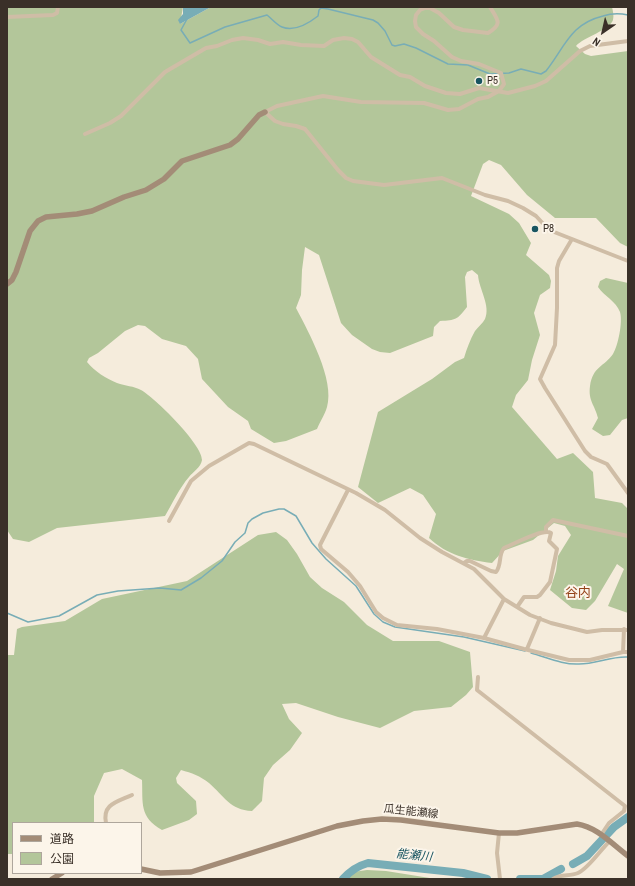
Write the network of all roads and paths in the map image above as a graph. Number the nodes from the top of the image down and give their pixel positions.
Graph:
1 (58, 7) edge
2 (490, 7) edge
3 (7, 17) edge
4 (628, 41) edge
5 (499, 91) junction
6 (265, 112) junction
7 (85, 134) dead end
8 (572, 239) junction
9 (628, 261) edge
10 (7, 284) edge
11 (348, 490) junction
12 (628, 493) edge
13 (169, 520) dead end
14 (546, 531) junction
15 (628, 536) edge
16 (464, 563) junction
17 (504, 599) junction
18 (517, 607) junction
19 (540, 618) junction
20 (626, 629) edge
21 (484, 638) junction
22 (527, 649) junction
23 (626, 652) edge
24 (478, 677) dead end
25 (132, 795) dead end
26 (106, 822) edge
27 (499, 833) junction
28 (601, 835) junction
29 (610, 842) junction
30 (628, 856) edge
31 (142, 870) edge
32 (500, 878) edge
33 (553, 879) edge

1 - 3 street
2 - 5 street
4 - 5 street
5 - 6 street
5 - 7 street
6 - 8 street
6 - 10 main road
8 - 9 street
8 - 12 street
11 - 13 street
11 - 16 street
11 - 21 street
14 - 15 street
14 - 16 street
14 - 18 street
16 - 17 street
17 - 18 street
17 - 21 street
18 - 19 street
19 - 20 street
19 - 22 street
20 - 23 street
21 - 22 street
22 - 23 street
24 - 28 street
25 - 26 street
27 - 28 main road, 瓜生能瀬線
27 - 31 main road, 瓜生能瀬線
27 - 32 street
28 - 29 main road, 瓜生能瀬線
29 - 30 main road, 瓜生能瀬線
29 - 33 street

